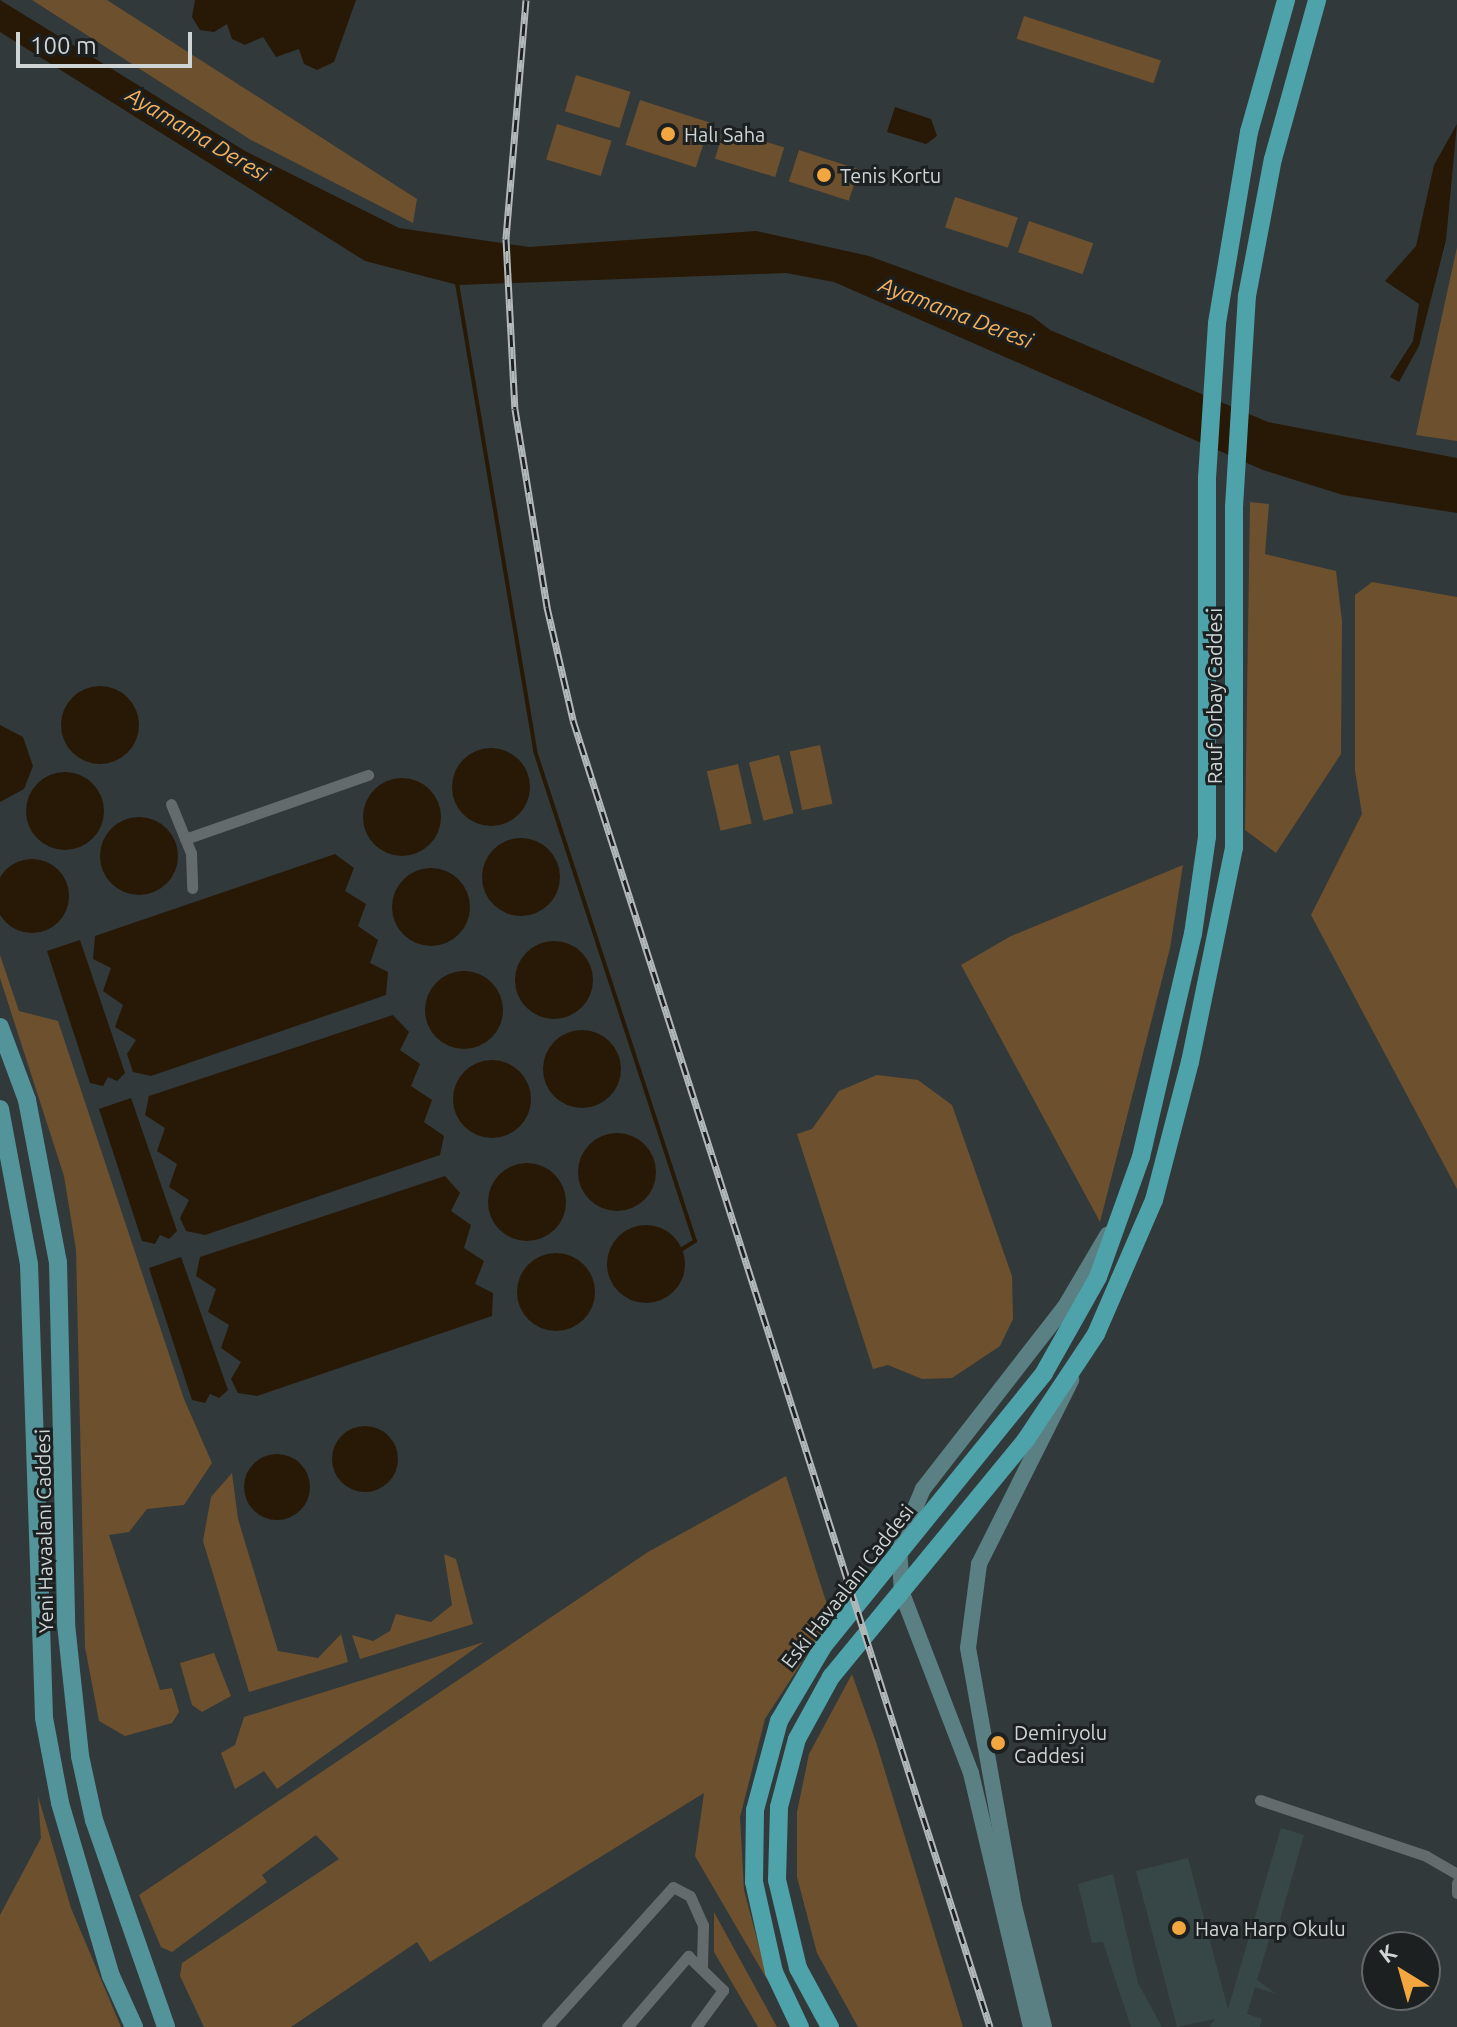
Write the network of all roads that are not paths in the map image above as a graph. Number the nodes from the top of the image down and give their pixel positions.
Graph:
1 (1286, 0) edge
2 (1317, 0) edge
3 (368, 775) dead end
4 (171, 804) dead end
5 (185, 839) junction
6 (192, 888) dead end
7 (0, 1027) edge
8 (0, 1109) edge
9 (1123, 1214) junction
10 (56, 1254) junction
11 (28, 1255) junction
12 (1074, 1372) junction
13 (1260, 1800) dead end
14 (1457, 1874) edge
15 (1457, 1883) edge
16 (1457, 1893) edge
17 (702, 1967) junction
18 (134, 2027) edge
19 (166, 2027) edge
20 (547, 2027) edge
21 (627, 2027) edge
22 (696, 2027) edge
23 (800, 2027) edge
24 (830, 2027) edge
25 (1031, 2027) edge
26 (1044, 2027) edge

1 - 9 highway, Rauf Orbay Caddesi
2 - 12 highway, Rauf Orbay Caddesi
3 - 5 street
4 - 5 street
5 - 6 street
7 - 10 main road, Yeni Havaalanı Caddesi
8 - 11 main road, Yeni Havaalanı Caddesi
9 - 23 highway, Eski Havaalanı Caddesi
9 - 25 main road
10 - 11 main road
10 - 19 main road, Yeni Havaalanı Caddesi
11 - 18 main road, Yeni Havaalanı Caddesi
12 - 24 highway
12 - 26 main road
13 - 14 street
15 - 16 street
17 - 20 street
17 - 21 street
17 - 22 street

